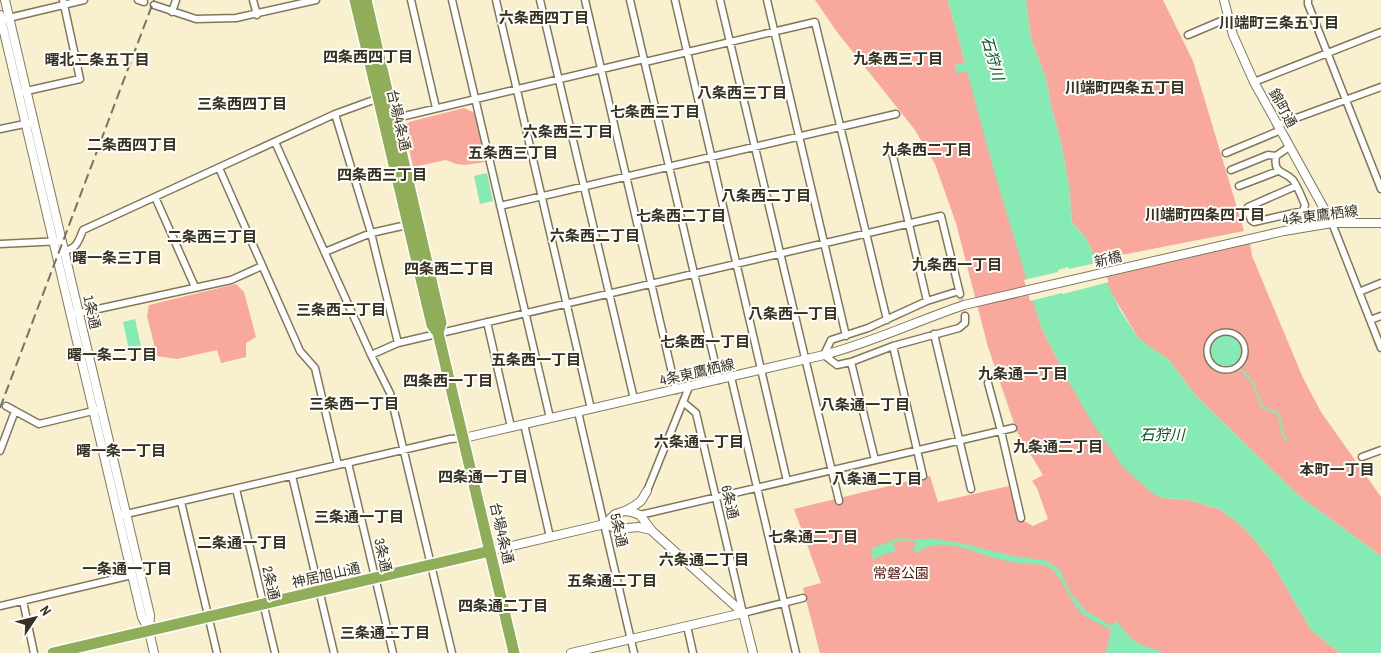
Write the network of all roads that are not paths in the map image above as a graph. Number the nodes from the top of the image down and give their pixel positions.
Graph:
1 (5, 0) edge
2 (84, 0) edge
3 (176, 0) edge
4 (254, 0) edge
5 (316, 0) edge
6 (356, 0) edge
7 (366, 0) edge
8 (411, 0) edge
9 (452, 0) edge
10 (496, 0) edge
11 (540, 0) edge
12 (585, 0) edge
13 (630, 0) edge
14 (675, 0) edge
15 (720, 0) edge
16 (767, 0) edge
17 (1224, 0) edge
18 (1308, 0) edge
19 (64, 2) edge
20 (296, 2) edge
21 (154, 5) dead end
22 (172, 12) junction
23 (257, 14) junction
24 (10, 18) junction
25 (1228, 18) junction
26 (0, 19) edge
27 (774, 30) junction
28 (1381, 32) edge
29 (1188, 35) dead end
30 (730, 42) junction
31 (687, 51) junction
32 (1328, 53) junction
33 (644, 60) junction
34 (601, 70) junction
35 (559, 79) junction
36 (1254, 82) junction
37 (1381, 87) edge
38 (517, 89) junction
39 (27, 91) junction
40 (18, 93) junction
41 (383, 97) junction
42 (475, 99) junction
43 (1346, 100) junction
44 (436, 108) junction
45 (335, 114) junction
46 (896, 114) dead end
47 (389, 120) junction
48 (34, 122) junction
49 (26, 124) junction
50 (840, 127) junction
51 (1279, 128) junction
52 (0, 129) edge
53 (799, 136) junction
54 (274, 142) junction
55 (755, 147) junction
56 (1289, 147) junction
57 (892, 152) dead end
58 (1226, 153) dead end
59 (1276, 156) junction
60 (711, 157) junction
61 (669, 166) junction
62 (219, 168) junction
63 (1232, 170) dead end
64 (1278, 170) junction
65 (626, 176) junction
66 (584, 186) junction
67 (1239, 186) dead end
68 (1296, 186) junction
69 (1381, 189) edge
70 (541, 196) junction
71 (155, 197) junction
72 (500, 206) junction
73 (1332, 223) junction
74 (1381, 223) edge
75 (413, 224) junction
76 (909, 224) junction
77 (371, 233) junction
78 (866, 233) junction
79 (62, 241) junction
80 (54, 242) junction
81 (1232, 242) joint
82 (824, 243) junction
83 (0, 244) edge
84 (65, 251) junction
85 (325, 252) junction
86 (56, 254) junction
87 (780, 254) junction
88 (736, 264) junction
89 (262, 266) junction
90 (694, 274) junction
91 (1381, 283) edge
92 (652, 284) junction
93 (195, 287) junction
94 (1359, 292) junction
95 (609, 294) junction
96 (990, 299) joint
97 (927, 301) junction
98 (566, 304) junction
99 (80, 313) junction
100 (525, 313) junction
101 (71, 316) junction
102 (1381, 316) edge
103 (887, 320) junction
104 (965, 320) dead end
105 (1370, 320) junction
106 (487, 322) junction
107 (438, 333) junction
108 (934, 334) junction
109 (846, 336) junction
110 (398, 343) junction
111 (893, 346) junction
112 (1207, 347) joint
113 (1381, 348) edge
114 (371, 355) junction
115 (824, 355) junction
116 (805, 359) junction
117 (852, 362) junction
118 (761, 370) junction
119 (732, 377) junction
120 (719, 380) junction
121 (988, 383) dead end
122 (689, 386) junction
123 (676, 390) junction
124 (634, 399) junction
125 (683, 402) junction
126 (6, 406) dead end
127 (102, 409) junction
128 (591, 409) junction
129 (15, 411) junction
130 (93, 411) junction
131 (578, 412) junction
132 (550, 418) junction
133 (524, 424) junction
134 (511, 427) junction
135 (1013, 428) dead end
136 (1001, 431) junction
137 (464, 438) junction
138 (960, 441) junction
139 (404, 450) junction
140 (917, 450) junction
141 (1381, 450) edge
142 (0, 451) edge
143 (1362, 457) dead end
144 (875, 460) junction
145 (348, 463) junction
146 (338, 465) junction
147 (831, 470) junction
148 (292, 476) junction
149 (923, 476) dead end
150 (787, 481) junction
151 (757, 488) junction
152 (236, 489) junction
153 (971, 489) dead end
154 (647, 491) junction
155 (716, 497) junction
156 (839, 501) dead end
157 (181, 502) junction
158 (625, 512) junction
159 (127, 514) junction
160 (640, 514) junction
161 (118, 516) junction
162 (1020, 518) dead end
163 (605, 524) junction
164 (629, 526) junction
165 (652, 531) junction
166 (550, 537) junction
167 (490, 551) junction
168 (431, 565) junction
169 (132, 574) junction
170 (375, 578) junction
171 (320, 592) junction
172 (803, 598) dead end
173 (23, 601) junction
174 (784, 602) junction
175 (264, 605) junction
176 (0, 606) edge
177 (742, 613) junction
178 (208, 617) junction
179 (687, 626) junction
180 (149, 631) junction
181 (631, 639) junction
182 (91, 649) edge
183 (34, 653) edge
184 (53, 653) edge
185 (154, 653) edge
186 (217, 653) edge
187 (275, 653) edge
188 (334, 653) edge
189 (393, 653) edge
190 (452, 653) edge
191 (514, 653) edge
192 (574, 653) edge
193 (634, 653) edge
194 (693, 653) edge
195 (753, 653) edge
196 (796, 653) edge

1 - 24 street, 1条通
2 - 19 street
3 - 22 street
4 - 23 street
5 - 20 street
6 - 41 highway, 台場4条通
7 - 41 highway, 台場4条通
8 - 44 street
9 - 42 street
10 - 38 street
11 - 35 street
12 - 34 street
13 - 33 street
14 - 31 street
15 - 30 street
16 - 27 street
17 - 25 street, 錦町通
18 - 32 street
19 - 24 street
19 - 39 street
20 - 23 street
21 - 22 street
22 - 23 street
24 - 26 street
24 - 39 street, 1条通
25 - 29 street
25 - 36 street, 錦町通
26 - 40 street, 1条通
27 - 30 street
27 - 50 street
27 - 53 street
28 - 32 street
30 - 31 street
30 - 55 street
31 - 33 street
31 - 60 street
32 - 36 street
32 - 43 street
33 - 34 street
33 - 61 street
34 - 35 street
34 - 65 street
35 - 38 street
35 - 66 street
36 - 51 street, 錦町通
37 - 43 street
38 - 42 street
38 - 70 street
39 - 40 street
39 - 48 street, 1条通
40 - 49 street, 1条通
41 - 45 street
41 - 47 highway, 台場4条通
42 - 44 street
42 - 72 street
43 - 51 street
43 - 69 street
44 - 47 street
45 - 54 street
45 - 77 street
46 - 50 street
47 - 75 highway, 台場4条通
48 - 49 street
48 - 79 street, 1条通
49 - 52 street
49 - 80 street, 1条通
50 - 53 street
50 - 78 street
51 - 56 street, 錦町通
51 - 58 street
53 - 55 street
53 - 82 street
54 - 62 street
54 - 85 street
55 - 60 street
55 - 87 street
56 - 59 street
56 - 73 street, 錦町通
57 - 76 street
59 - 63 street
59 - 64 street
60 - 61 street
60 - 88 street
61 - 65 street
61 - 90 street
62 - 71 street
62 - 89 street
64 - 67 street
64 - 68 street
65 - 66 street
65 - 92 street
66 - 70 street
66 - 95 street
68 - 68 street
70 - 72 street
70 - 98 street
71 - 84 street
71 - 93 street
72 - 100 street
73 - 74 street, 4条東鷹栖線
73 - 81 street, 4条東鷹栖線
73 - 94 street
75 - 77 street
75 - 107 highway, 台場4条通
76 - 78 street
76 - 97 street
76 - 97 street
77 - 85 street
77 - 110 street
78 - 82 street
78 - 103 street
79 - 80 street
79 - 84 street, 1条通
80 - 83 street
80 - 86 street, 1条通
81 - 96 street, 新橋
82 - 87 street
82 - 109 street
84 - 86 street
84 - 99 street, 1条通
85 - 114 street
86 - 101 street, 1条通
87 - 88 street
87 - 116 street
88 - 90 street
88 - 118 street
89 - 93 street
89 - 146 street
90 - 92 street
90 - 120 street
91 - 94 street
92 - 95 street
92 - 123 street
93 - 99 street
94 - 105 street
95 - 98 street
95 - 124 street
96 - 115 street, 4条東鷹栖線
97 - 103 street
98 - 100 street
98 - 128 street
99 - 101 street
99 - 127 street, 1条通
100 - 106 street
100 - 132 street
101 - 130 street, 1条通
102 - 105 street
103 - 109 street
104 - 108 street
105 - 113 street
106 - 107 street
106 - 134 street
107 - 110 street
107 - 137 highway, 台場4条通
108 - 111 street
108 - 138 street
109 - 115 street
110 - 114 street
111 - 117 street
111 - 140 street
112 - 112 street
114 - 139 street
115 - 116 street, 4条東鷹栖線
115 - 117 street
116 - 118 street, 4条東鷹栖線
116 - 147 street
117 - 144 street
118 - 119 street, 4条東鷹栖線
118 - 150 street
119 - 120 street, 4条東鷹栖線
119 - 151 street
120 - 122 street, 4条東鷹栖線
121 - 136 street
122 - 123 street, 4条東鷹栖線
122 - 125 street
123 - 124 street, 4条東鷹栖線
124 - 128 street, 4条東鷹栖線
125 - 154 street
125 - 155 street, 6条通
126 - 129 street
127 - 130 street
127 - 159 street, 1条通
128 - 131 street, 4条東鷹栖線
129 - 130 street
129 - 142 street
130 - 161 street, 1条通
131 - 132 street, 4条東鷹栖線
131 - 163 street, 5条通
132 - 133 street, 4条東鷹栖線
133 - 134 street, 4条東鷹栖線
133 - 166 street
134 - 137 street, 4条東鷹栖線
135 - 136 street
136 - 138 street
136 - 162 street
137 - 139 street
137 - 167 highway, 台場4条通
138 - 140 street
138 - 153 street
139 - 145 street
139 - 168 street
140 - 144 street
140 - 149 street
141 - 143 street
144 - 147 street
145 - 146 street
145 - 170 street, 3条通
146 - 148 street
147 - 150 street
147 - 156 street
148 - 152 street
148 - 171 street
150 - 151 street
151 - 155 street
151 - 174 street
152 - 157 street
152 - 175 street, 2条通
154 - 158 street, 神居旭山通
154 - 160 street
155 - 160 street
155 - 177 street, 6条通
157 - 159 street
157 - 178 street
158 - 160 street
158 - 163 street, 神居旭山通
159 - 161 street
159 - 180 street, 1条通
160 - 164 street
160 - 165 street
161 - 169 street, 1条通
163 - 164 street, 神居旭山通
163 - 166 street, 神居旭山通
163 - 181 street, 5条通
164 - 165 street, 神居旭山通
165 - 177 street
166 - 167 street, 神居旭山通
167 - 168 highway, 神居旭山通
167 - 191 highway, 台場4条通
168 - 170 highway, 神居旭山通
168 - 190 street
169 - 173 street
169 - 180 street, 1条通
170 - 171 highway, 神居旭山通
170 - 189 street, 3条通
171 - 175 highway, 神居旭山通
171 - 188 street
172 - 174 street
173 - 176 street
173 - 183 street
174 - 177 street
174 - 196 street
175 - 178 highway, 神居旭山通
175 - 187 street, 2条通
177 - 179 street
177 - 195 street
178 - 180 highway, 神居旭山通
178 - 186 street
179 - 181 street
179 - 194 street
180 - 182 highway, 神居旭山通
180 - 185 street, 1条通
181 - 192 street
181 - 193 street, 5条通
182 - 184 highway, 神居旭山通

